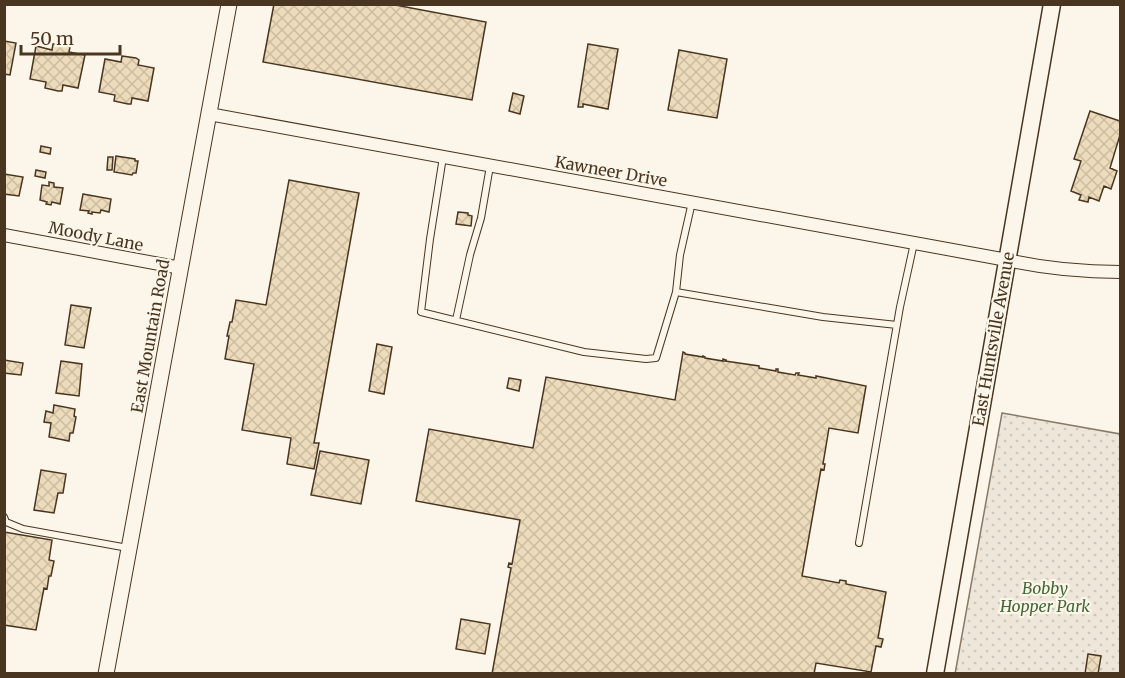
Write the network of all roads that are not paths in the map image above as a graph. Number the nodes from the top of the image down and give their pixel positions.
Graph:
1 (230, 4) edge
2 (1052, 4) edge
3 (209, 114) junction
4 (443, 156) junction
5 (490, 165) junction
6 (692, 202) junction
7 (4, 235) edge
8 (914, 243) junction
9 (1007, 260) junction
10 (181, 268) junction
11 (1120, 272) edge
12 (676, 292) junction
13 (456, 320) junction
14 (897, 325) junction
15 (4, 517) edge
16 (859, 543) dead end
17 (129, 548) junction
18 (106, 674) edge
19 (935, 674) edge

1 - 3 street, East Mountain Road
2 - 9 main road, East Huntsville Avenue
3 - 4 street, Kawneer Drive
3 - 10 street, East Mountain Road
4 - 5 street, Kawneer Drive
4 - 13 lane
5 - 6 street, Kawneer Drive
5 - 13 lane
6 - 8 street, Kawneer Drive
6 - 12 lane
7 - 10 street, Moody Lane
8 - 9 street, Kawneer Drive
8 - 14 lane
9 - 11 street, Kawneer Drive
9 - 19 main road, East Huntsville Avenue
10 - 17 street, East Mountain Road
12 - 13 lane
12 - 14 lane
14 - 16 lane
15 - 17 lane
17 - 18 street, East Mountain Road

